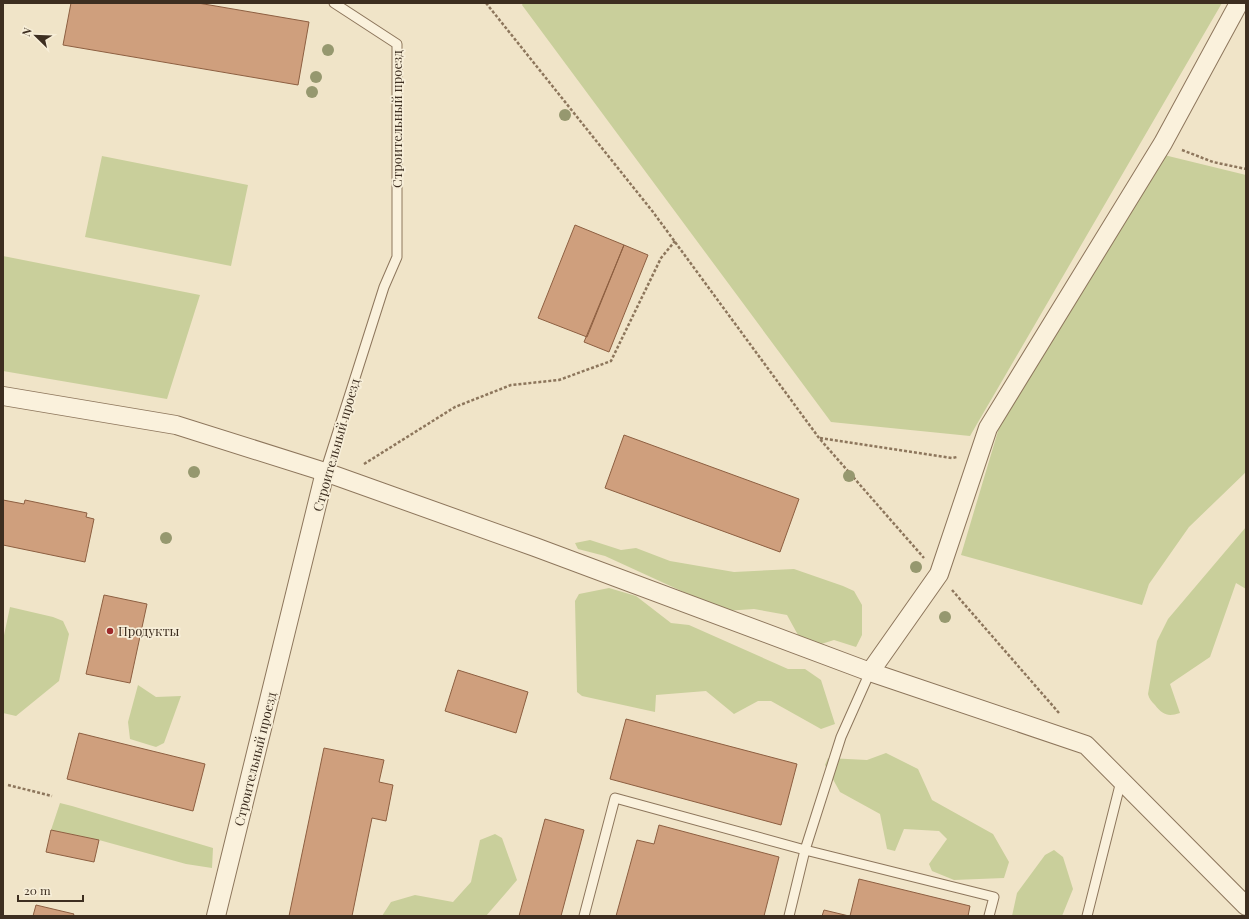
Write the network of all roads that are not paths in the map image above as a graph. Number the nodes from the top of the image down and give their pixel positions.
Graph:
1 (334, 3) edge
2 (1239, 3) edge
3 (3, 396) edge
4 (333, 474) junction
5 (870, 672) junction
6 (1121, 781) junction
7 (806, 850) junction
8 (1246, 906) edge
9 (216, 916) edge
10 (584, 916) edge
11 (789, 916) edge
12 (989, 916) edge
13 (1086, 916) edge

1 - 4 lane, Строительный проезд
2 - 5 street
3 - 4 street
4 - 5 street
4 - 9 street, Строительный проезд
5 - 6 street
5 - 7 lane
6 - 8 street
6 - 13 lane
7 - 10 lane
7 - 11 lane
7 - 12 lane

